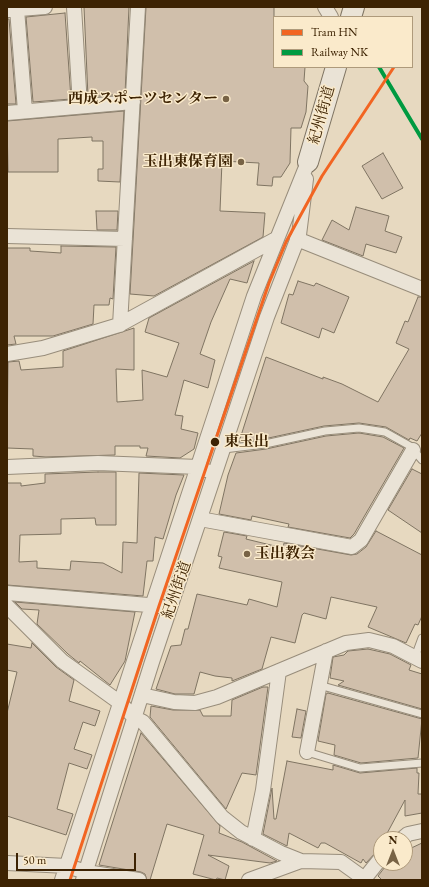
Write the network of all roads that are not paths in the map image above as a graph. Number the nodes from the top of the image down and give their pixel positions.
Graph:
1 (45, 7) edge
2 (74, 7) edge
3 (138, 7) edge
4 (324, 7) edge
5 (12, 10) edge
6 (330, 16) edge
7 (336, 68) edge
8 (133, 102) junction
9 (80, 106) junction
10 (25, 111) junction
11 (7, 113) edge
12 (308, 162) junction
13 (7, 236) edge
14 (125, 239) junction
15 (276, 239) junction
16 (297, 239) junction
17 (422, 289) edge
18 (120, 325) junction
19 (7, 354) edge
20 (224, 449) junction
21 (418, 455) edge
22 (7, 467) edge
23 (198, 468) junction
24 (215, 474) junction
25 (200, 519) junction
26 (7, 593) edge
27 (7, 606) edge
28 (152, 606) junction
29 (171, 607) junction
30 (422, 638) edge
31 (326, 651) junction
32 (418, 659) edge
33 (279, 671) junction
34 (320, 685) junction
35 (142, 695) junction
36 (119, 702) junction
37 (422, 714) edge
38 (135, 718) junction
39 (307, 752) joint
40 (422, 763) edge
41 (253, 839) junction
42 (301, 861) junction
43 (7, 863) edge
44 (66, 866) junction
45 (373, 869) edge
46 (84, 876) edge
47 (366, 879) edge
48 (62, 880) edge
49 (139, 880) edge
50 (249, 880) edge

1 - 5 street
2 - 9 street
3 - 8 street
4 - 6 street
5 - 10 street
7 - 12 street, 紀州街道
8 - 9 street
8 - 14 street
9 - 10 street
10 - 11 street
12 - 15 street, 紀州街道
12 - 16 street, 紀州街道
13 - 14 street
14 - 18 street
15 - 18 street
15 - 23 street, 紀州街道
16 - 17 street
16 - 20 street, 紀州街道
18 - 19 street
20 - 21 lane
20 - 24 street, 紀州街道
21 - 25 street
22 - 23 street
23 - 24 street
23 - 28 street, 紀州街道
24 - 25 street, 紀州街道
25 - 29 street, 紀州街道
26 - 28 street
27 - 36 street
28 - 29 street
28 - 36 street, 紀州街道
29 - 35 street, 紀州街道
30 - 32 lane
31 - 32 street
31 - 33 street
31 - 34 street
33 - 35 street
33 - 41 street
34 - 37 lane
34 - 39 street
35 - 38 street, 紀州街道
36 - 38 street
36 - 44 street, 紀州街道
38 - 41 street
38 - 46 street, 紀州街道
39 - 40 lane
41 - 42 street
42 - 47 street
42 - 50 street
43 - 44 street
44 - 46 street
44 - 48 street, 紀州街道
45 - 47 street
46 - 49 street

